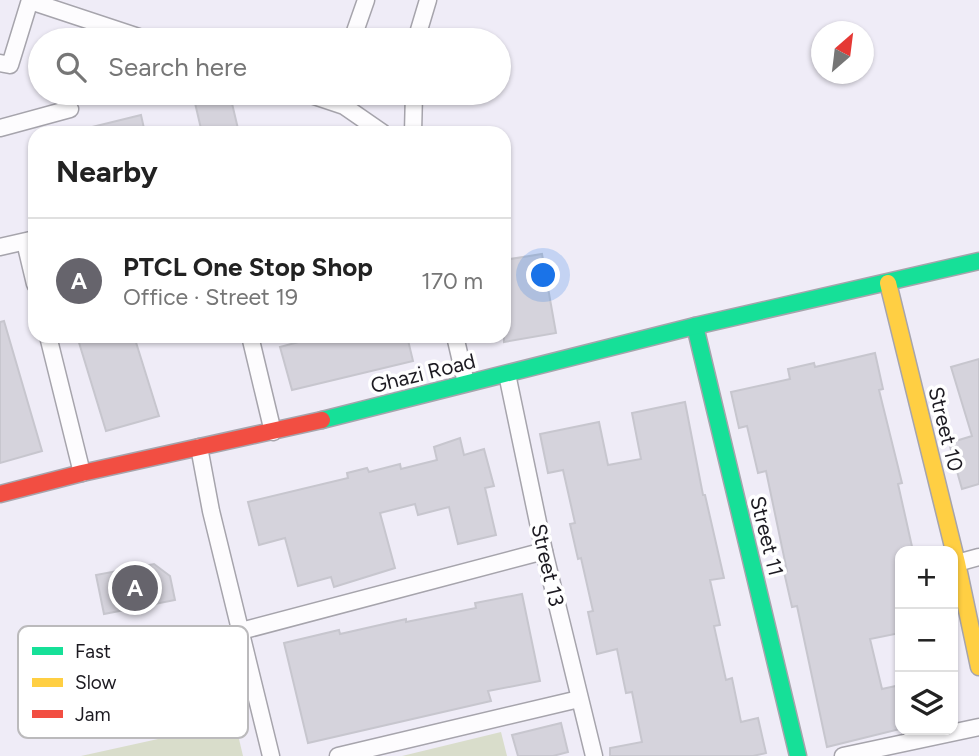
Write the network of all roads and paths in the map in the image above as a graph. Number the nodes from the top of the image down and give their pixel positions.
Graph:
1 (30, 0) edge
2 (366, 0) edge
3 (428, 0) edge
4 (113, 28) edge
5 (356, 28) edge
6 (420, 28) edge
7 (0, 63) edge
8 (343, 105) edge
9 (414, 105) edge
10 (70, 109) dead end
11 (373, 126) edge
12 (413, 126) edge
13 (0, 128) edge
14 (28, 241) edge
15 (0, 247) edge
16 (979, 261) edge
17 (888, 283) junction
18 (695, 326) junction
19 (50, 343) edge
20 (252, 343) edge
21 (457, 343) edge
22 (507, 374) junction
23 (466, 383) junction
24 (273, 432) junction
25 (199, 447) junction
26 (82, 473) junction
27 (0, 494) edge
28 (953, 546) edge
29 (544, 551) junction
30 (979, 557) edge
31 (958, 563) edge
32 (958, 568) edge
33 (240, 626) edge
34 (248, 629) edge
35 (248, 660) edge
36 (979, 667) edge
37 (579, 699) junction
38 (979, 727) edge
39 (271, 756) edge
40 (338, 756) edge
41 (594, 756) edge
42 (798, 756) edge
43 (843, 756) edge

1 - 4 street
1 - 7 street
2 - 5 street
3 - 6 street
8 - 11 street
9 - 12 street
10 - 13 street
14 - 15 street
16 - 17 main road, Ghazi Road
17 - 18 main road, Ghazi Road
17 - 28 main road, Street 10
18 - 22 main road, Ghazi Road
18 - 42 main road, Street 11
19 - 26 street
20 - 24 street
21 - 23 street
22 - 23 main road, Ghazi Road
22 - 29 street, Street 13
23 - 24 main road, Ghazi Road
24 - 25 main road, Ghazi Road
25 - 26 main road, Ghazi Road
25 - 33 street
26 - 27 main road, Ghazi Road
29 - 34 street
29 - 37 street, Street 13
30 - 31 street
32 - 36 main road, Street 10
35 - 39 street
37 - 40 street
37 - 41 street, Street 13
38 - 43 street

